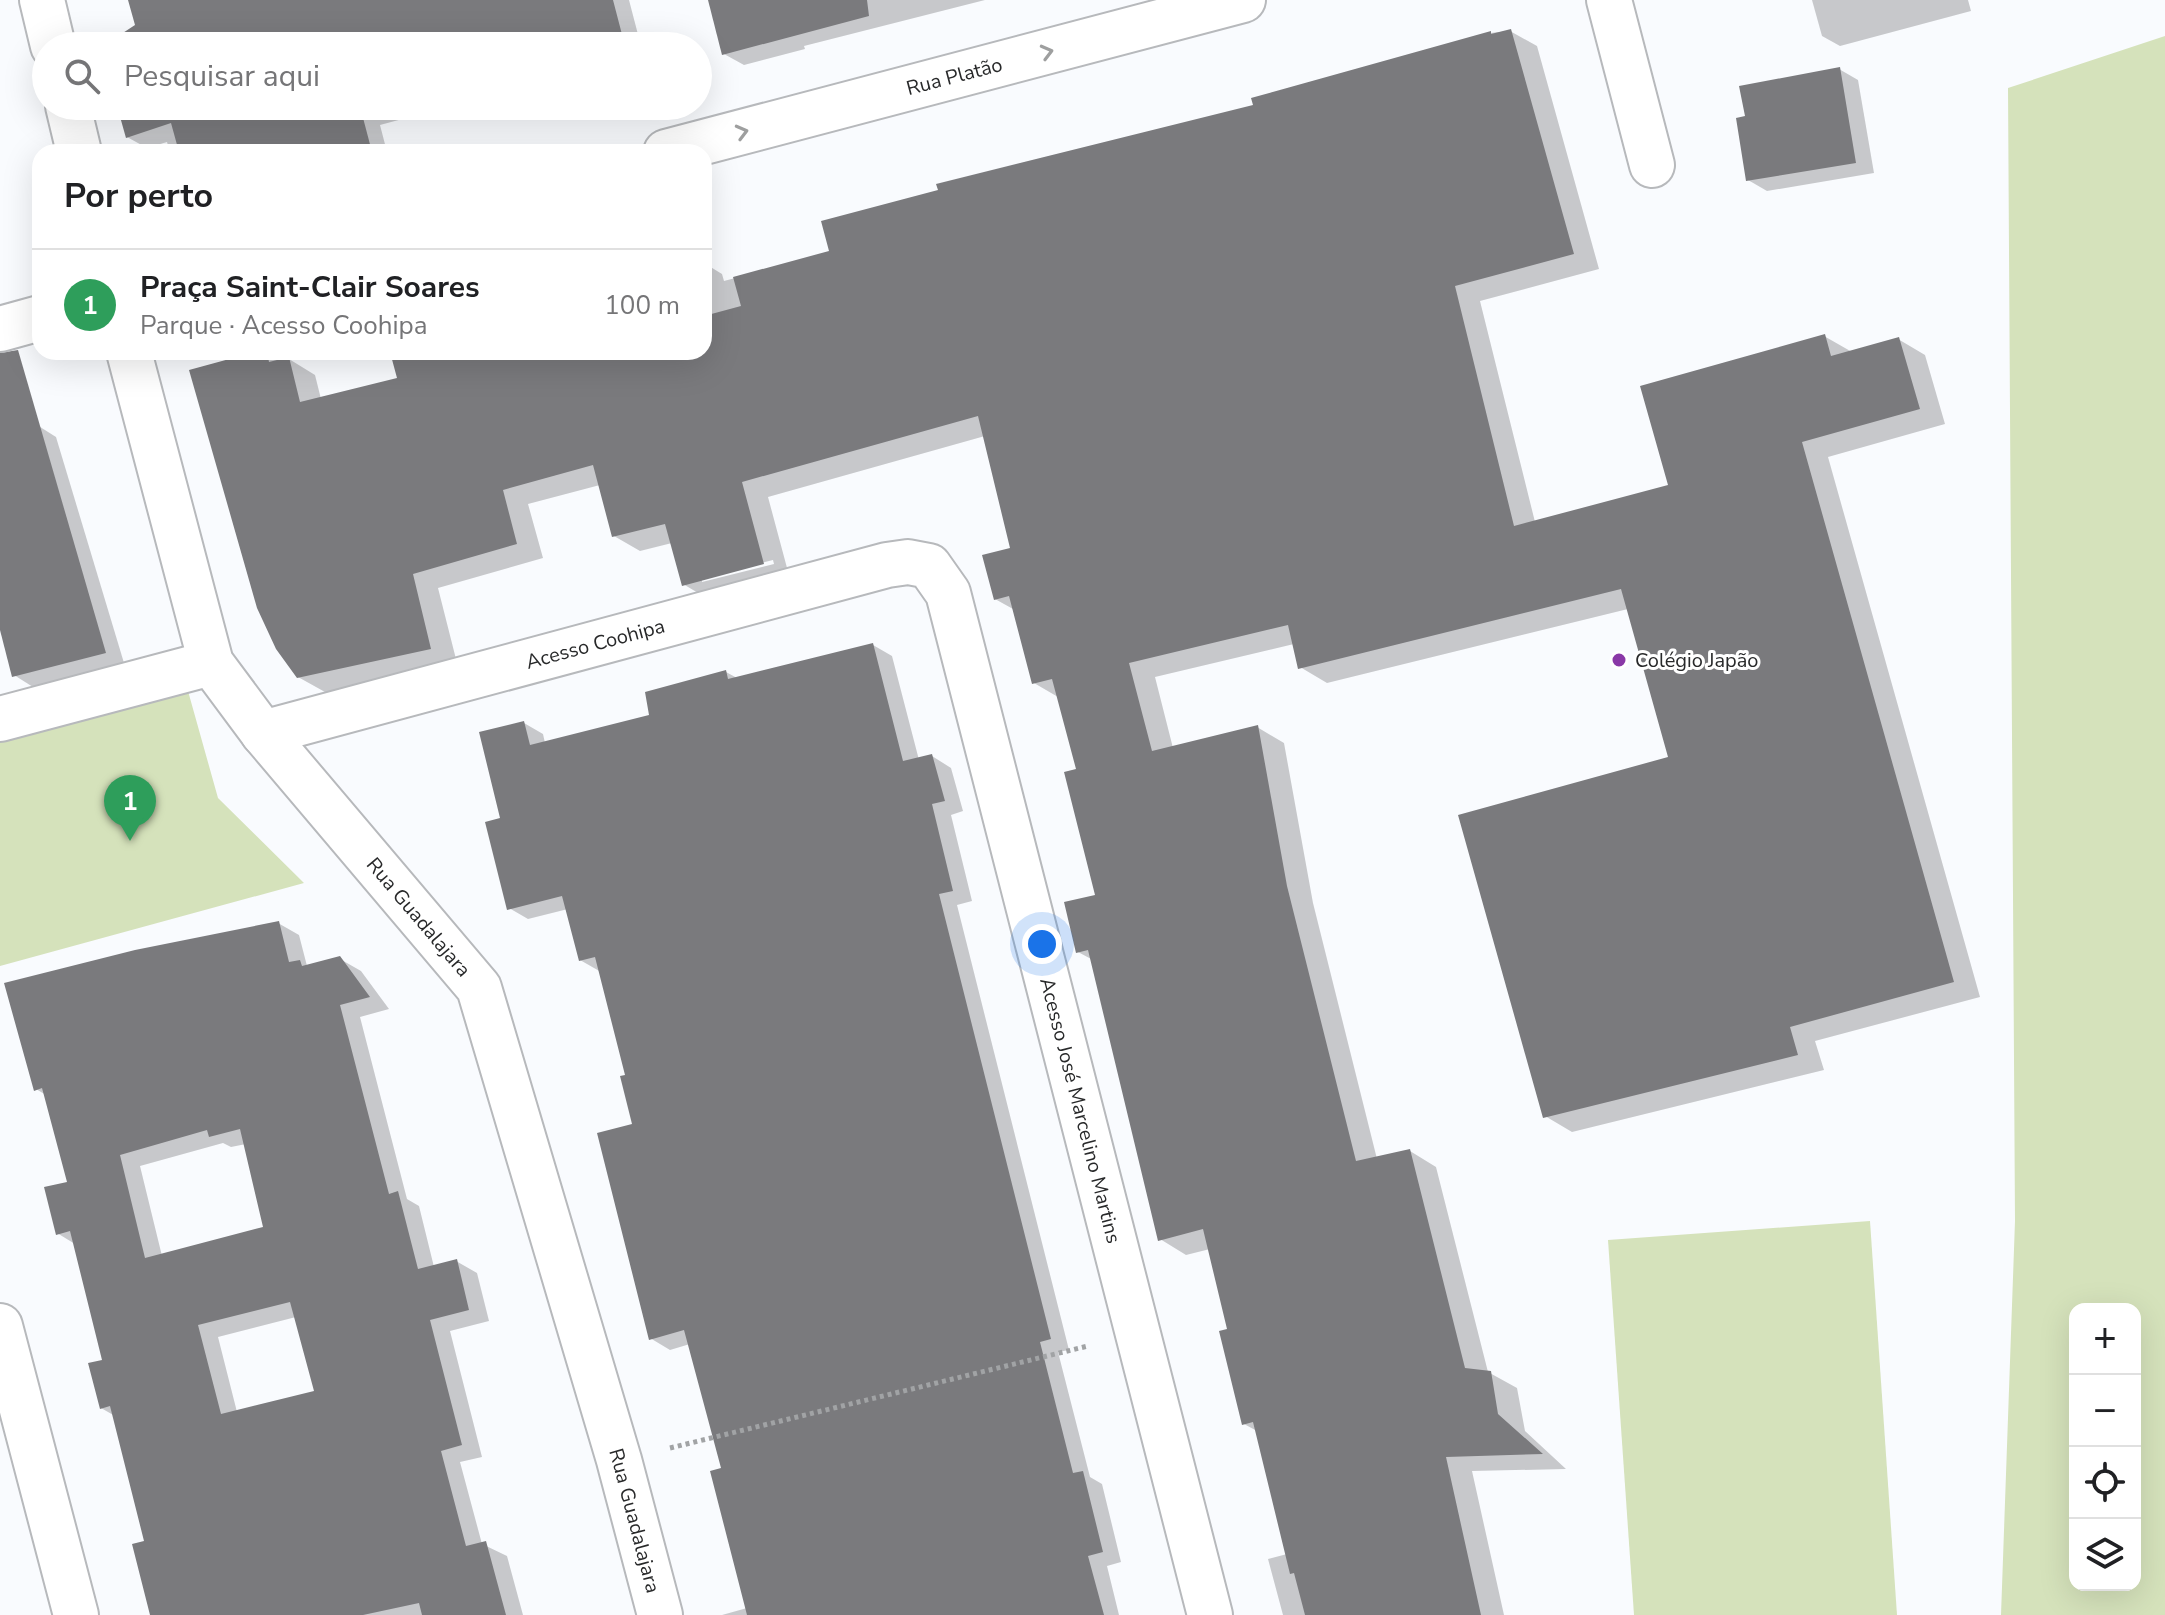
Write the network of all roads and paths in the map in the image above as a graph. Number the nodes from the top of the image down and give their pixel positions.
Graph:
1 (42, 0) edge
2 (1243, 0) edge
3 (1609, 0) edge
4 (50, 32) edge
5 (71, 120) edge
6 (77, 144) edge
7 (696, 144) edge
8 (1652, 165) dead end
9 (32, 320) edge
10 (0, 329) edge
11 (131, 360) edge
12 (929, 566) joint
13 (211, 663) junction
14 (0, 719) edge
15 (263, 733) junction
16 (0, 1326) edge
17 (1136, 1334) junction
18 (619, 1460) junction
19 (76, 1615) edge
20 (660, 1615) edge
21 (1210, 1615) edge

1 - 4 street
7 -> 2 street, Rua Platão
3 - 8 street
5 - 6 street
9 - 10 street
11 - 13 street, Rua Guadalajara
12 - 15 street, Acesso Coohipa
12 - 17 street, Acesso José Marcelino Martins
13 - 14 street
13 - 15 street, Rua Guadalajara
15 - 18 street, Rua Guadalajara
16 - 19 street
17 - 18 path
17 - 21 street, Acesso José Marcelino Martins
18 - 20 street, Rua Guadalajara

